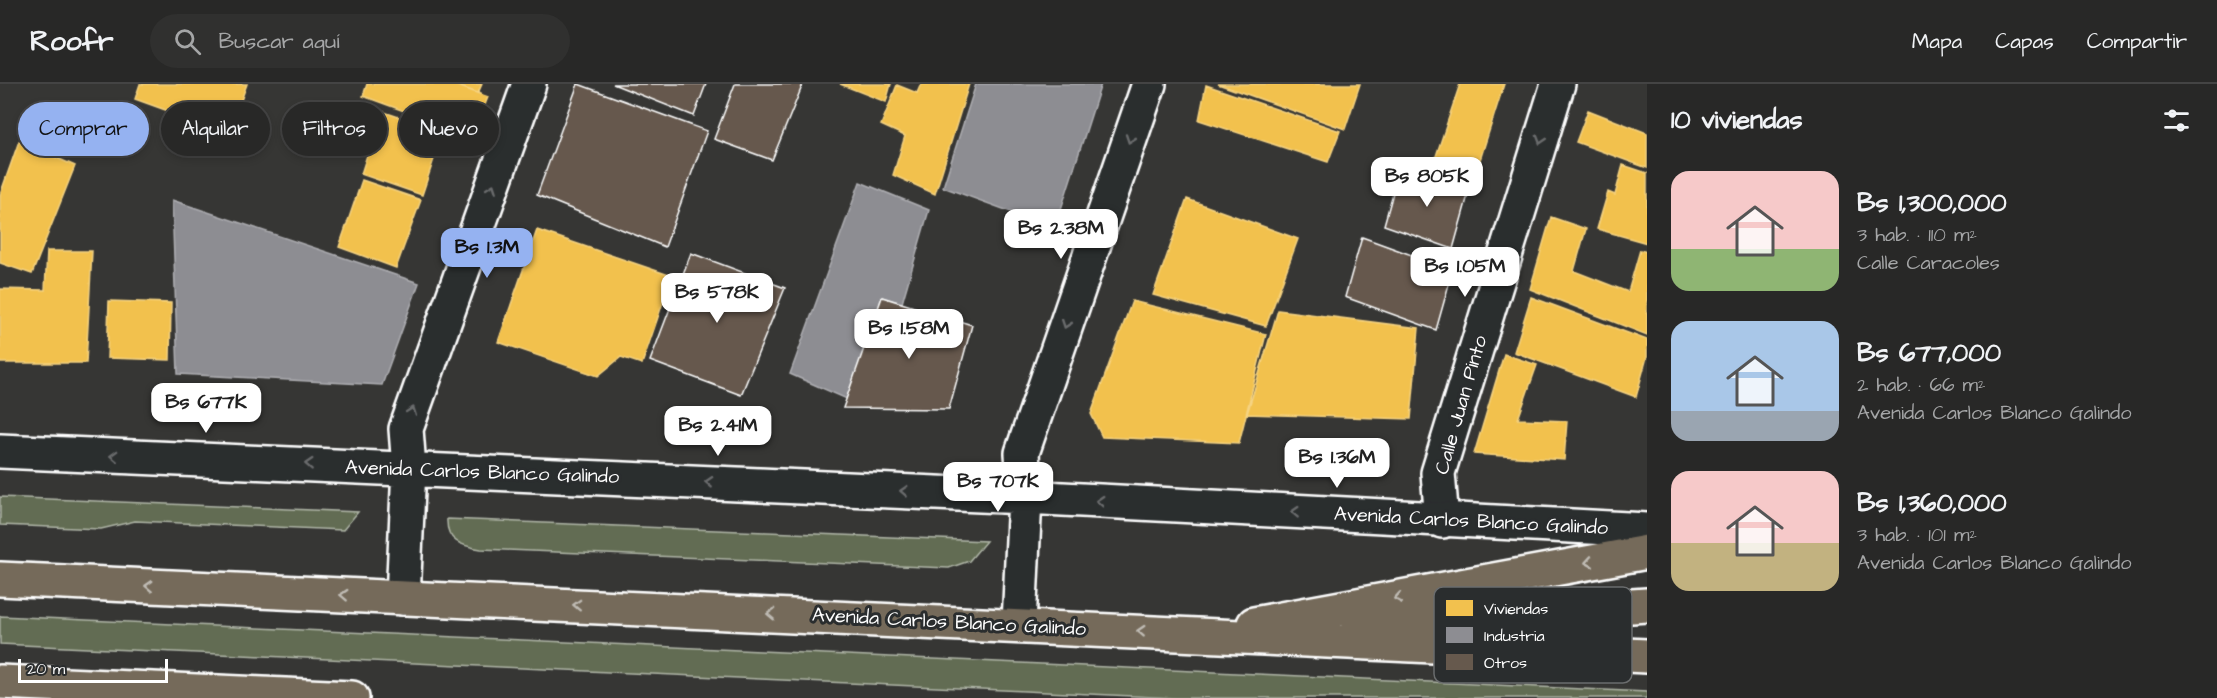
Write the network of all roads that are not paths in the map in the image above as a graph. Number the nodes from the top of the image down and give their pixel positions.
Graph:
1 (529, 84) edge
2 (1149, 84) edge
3 (1558, 84) edge
4 (0, 451) edge
5 (409, 468) junction
6 (1025, 497) junction
7 (1442, 521) junction
8 (1647, 530) edge
9 (1647, 552) edge
10 (0, 579) edge
11 (1456, 587) edge
12 (1434, 591) edge
13 (403, 598) junction
14 (1647, 605) edge
15 (1632, 606) edge
16 (1434, 619) edge
17 (1019, 624) junction
18 (1200, 634) junction
19 (1434, 646) edge
20 (1632, 655) edge
21 (1647, 656) edge
22 (0, 682) edge
23 (267, 696) edge
24 (352, 698) edge

5 -> 1 street
2 -> 6 street
3 -> 7 street, Calle Juan Pinto
5 -> 4 street, Avenida Carlos Blanco Galindo
6 -> 5 street, Avenida Carlos Blanco Galindo
5 - 13 street
7 -> 6 street, Avenida Carlos Blanco Galindo
6 - 17 street
7 - 8 street, Avenida Carlos Blanco Galindo
9 -> 11 highway
13 -> 10 highway, Avenida Carlos Blanco Galindo
12 -> 18 highway
17 -> 13 highway, Avenida Carlos Blanco Galindo
14 - 15 highway
16 - 18 highway
18 -> 17 highway, Avenida Carlos Blanco Galindo
18 - 19 highway, Avenida Carlos Blanco Galindo
20 - 21 highway, Avenida Carlos Blanco Galindo
22 - 23 highway
23 - 24 highway

